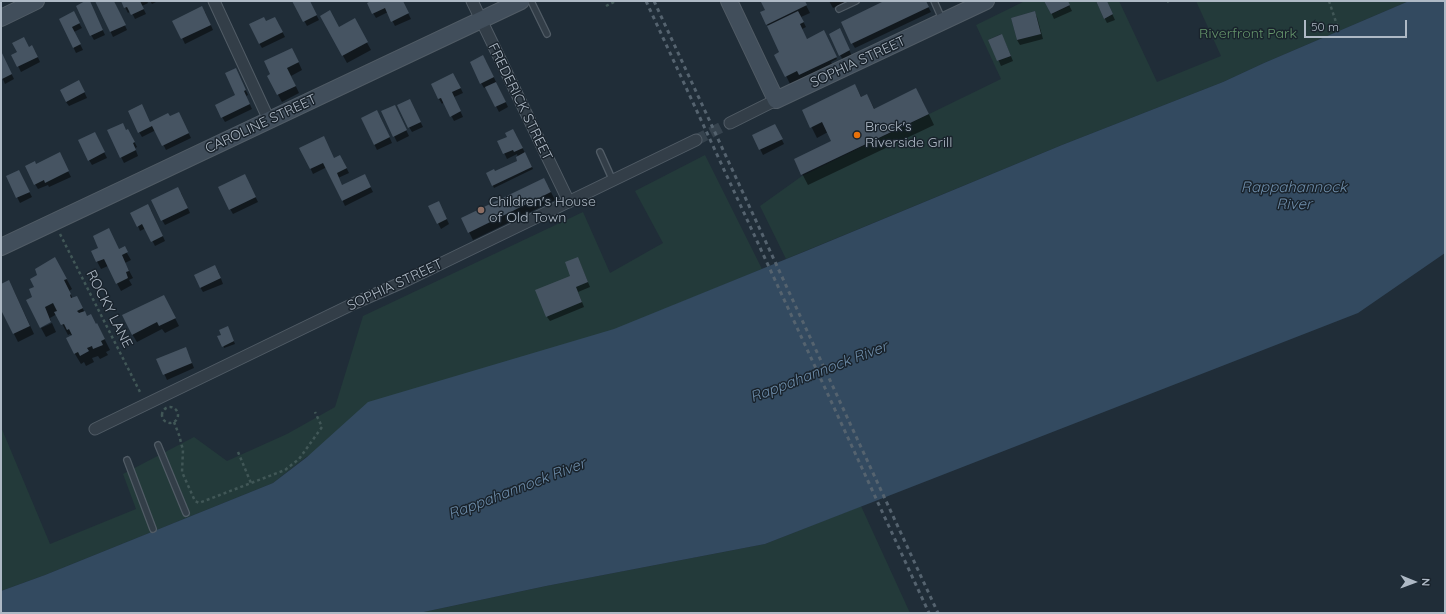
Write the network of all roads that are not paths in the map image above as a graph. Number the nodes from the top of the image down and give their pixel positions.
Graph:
1 (36, 1) edge
2 (214, 1) edge
3 (472, 1) edge
4 (520, 1) edge
5 (531, 1) edge
6 (729, 1) edge
7 (856, 1) edge
8 (934, 1) edge
9 (986, 1) edge
10 (839, 9) dead end
11 (1, 18) edge
12 (480, 19) junction
13 (942, 22) junction
14 (547, 34) dead end
15 (776, 100) junction
16 (269, 120) junction
17 (730, 123) tunnel mouth
18 (696, 140) tunnel mouth
19 (600, 152) dead end
20 (613, 181) junction
21 (569, 202) junction
22 (1, 247) edge
23 (95, 429) dead end
24 (158, 445) dead end
25 (127, 460) dead end
26 (186, 514) dead end
27 (153, 528) dead end

1 - 11 street
2 - 16 street
3 - 12 street, FREDERICK STREET
4 - 12 street, CAROLINE STREET
5 - 14 lane
6 - 15 street
7 - 10 lane
8 - 13 lane
9 - 13 street, SOPHIA STREET
12 - 16 street, CAROLINE STREET
12 - 21 street, FREDERICK STREET
13 - 15 street, SOPHIA STREET
15 - 17 street, SOPHIA STREET
16 - 22 street, CAROLINE STREET
18 - 20 street, SOPHIA STREET
19 - 20 lane
20 - 21 street, SOPHIA STREET
21 - 23 street, SOPHIA STREET
24 - 26 lane
25 - 27 lane

